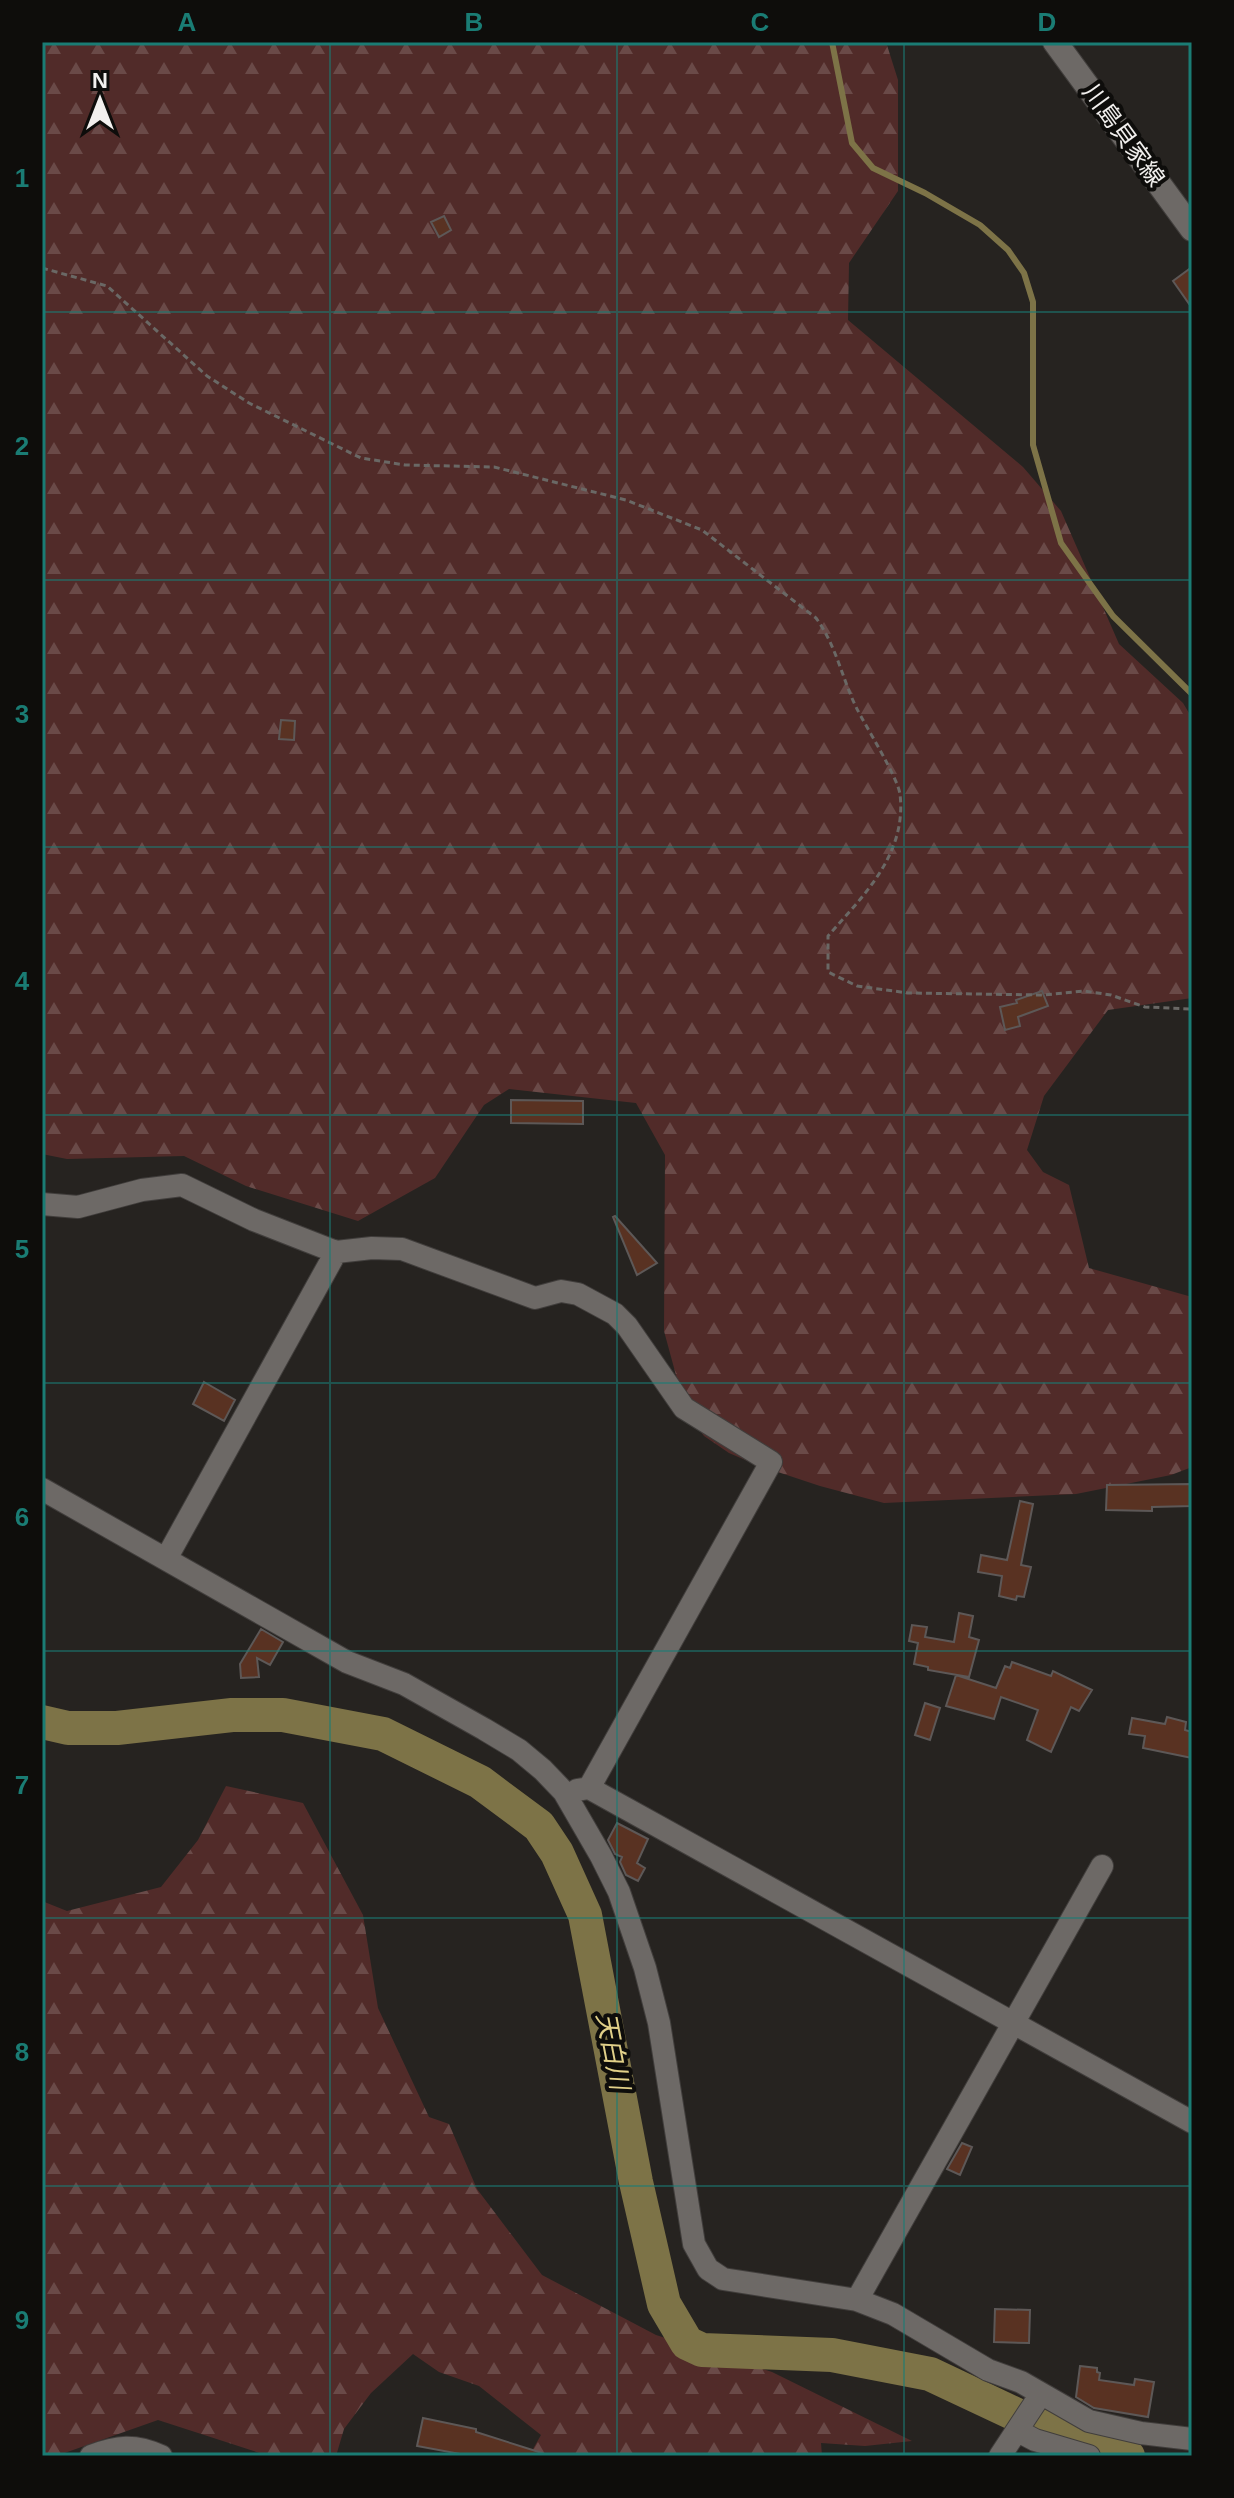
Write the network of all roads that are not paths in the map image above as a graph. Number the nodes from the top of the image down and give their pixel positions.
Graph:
1 (1055, 42) edge
2 (1192, 229) edge
3 (42, 1204) edge
4 (336, 1252) junction
5 (42, 1489) edge
6 (166, 1559) junction
7 (589, 1788) junction
8 (564, 1792) junction
9 (1102, 1866) dead end
10 (1014, 2023) junction
11 (1192, 2122) edge
12 (857, 2300) junction
13 (1041, 2394) junction
14 (1018, 2431) junction
15 (1192, 2439) edge
16 (91, 2456) edge
17 (161, 2456) edge
18 (1000, 2456) edge
19 (1089, 2456) edge

1 - 2 main road, 川島貝家線
3 - 4 street
4 - 6 street
4 - 7 street
5 - 6 street
6 - 8 street
7 - 8 street
7 - 10 street
8 - 12 street
9 - 10 street
10 - 11 street
10 - 12 street
12 - 13 street
13 - 14 street
13 - 15 street
14 - 18 street
14 - 19 street
16 - 17 street

